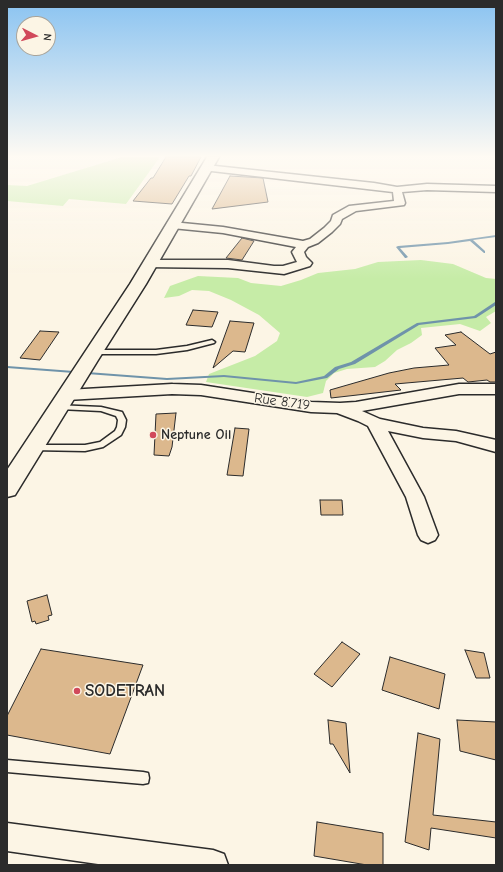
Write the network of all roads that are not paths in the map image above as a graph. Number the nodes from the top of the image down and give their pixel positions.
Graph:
1 (188, 198) edge
2 (399, 198) edge
3 (172, 225) junction
4 (304, 245) junction
5 (150, 264) junction
6 (212, 342) dead end
7 (90, 357) junction
8 (496, 389) edge
9 (66, 396) junction
10 (340, 408) junction
11 (375, 423) junction
12 (496, 446) edge
13 (33, 448) junction
14 (7, 490) edge
15 (428, 535) dead end
16 (7, 766) edge
17 (143, 778) dead end
18 (7, 837) edge
19 (213, 865) edge

1 - 3 highway
2 - 4 street
3 - 4 street
3 - 5 highway
4 - 5 street
5 - 7 highway
6 - 7 lane
7 - 9 highway
8 - 10 street, Rue 8.719
9 - 10 street, Rue 8.719
9 - 13 highway
9 - 13 lane
10 - 11 street
11 - 12 street
11 - 15 street
13 - 14 highway
16 - 17 lane
18 - 19 street

